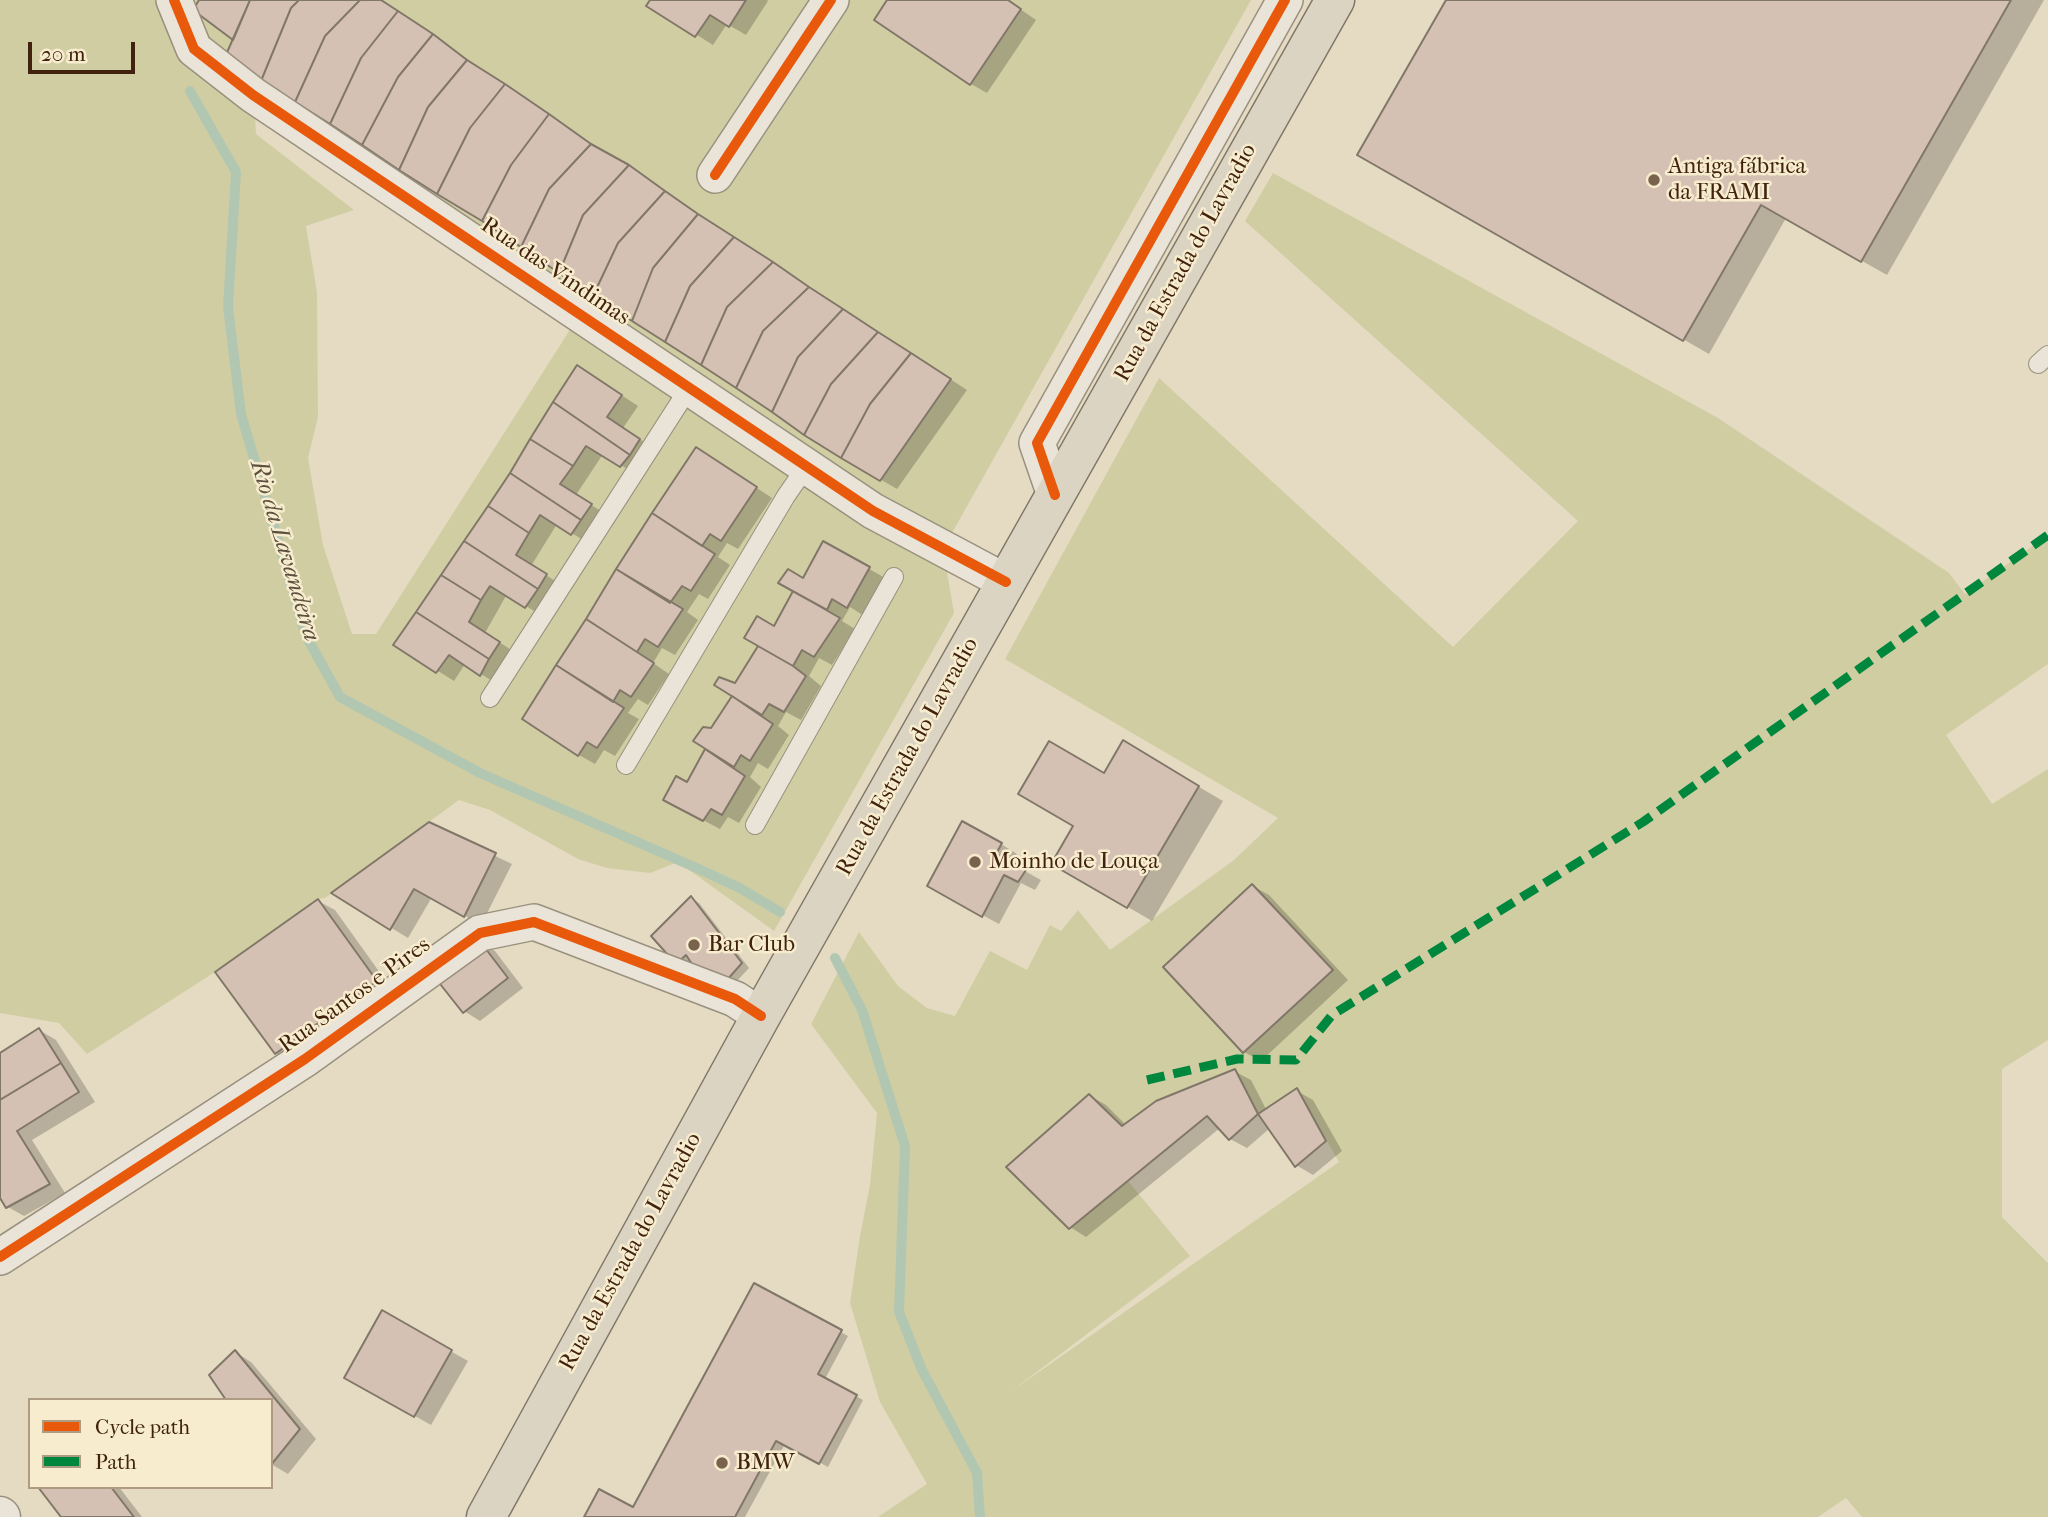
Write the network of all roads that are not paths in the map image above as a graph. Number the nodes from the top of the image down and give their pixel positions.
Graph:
1 (174, 0) edge
2 (831, 0) edge
3 (1285, 0) edge
4 (1335, 0) edge
5 (715, 175) dead end
6 (689, 388) junction
7 (806, 467) junction
8 (1055, 495) junction
9 (894, 577) dead end
10 (1006, 582) junction
11 (490, 698) dead end
12 (626, 765) dead end
13 (755, 825) dead end
14 (761, 1016) junction
15 (0, 1256) edge
16 (486, 1517) edge

1 - 6 street, Rua das Vindimas
2 - 5 street
3 - 8 street
4 - 8 main road, Rua da Estrada do Lavradio
6 - 7 street, Rua das Vindimas
6 - 11 lane
7 - 10 street, Rua das Vindimas
7 - 12 lane
8 - 10 main road, Rua da Estrada do Lavradio
9 - 13 lane
10 - 14 main road, Rua da Estrada do Lavradio
14 - 15 street, Rua Santos e Pires
14 - 16 main road, Rua da Estrada do Lavradio

